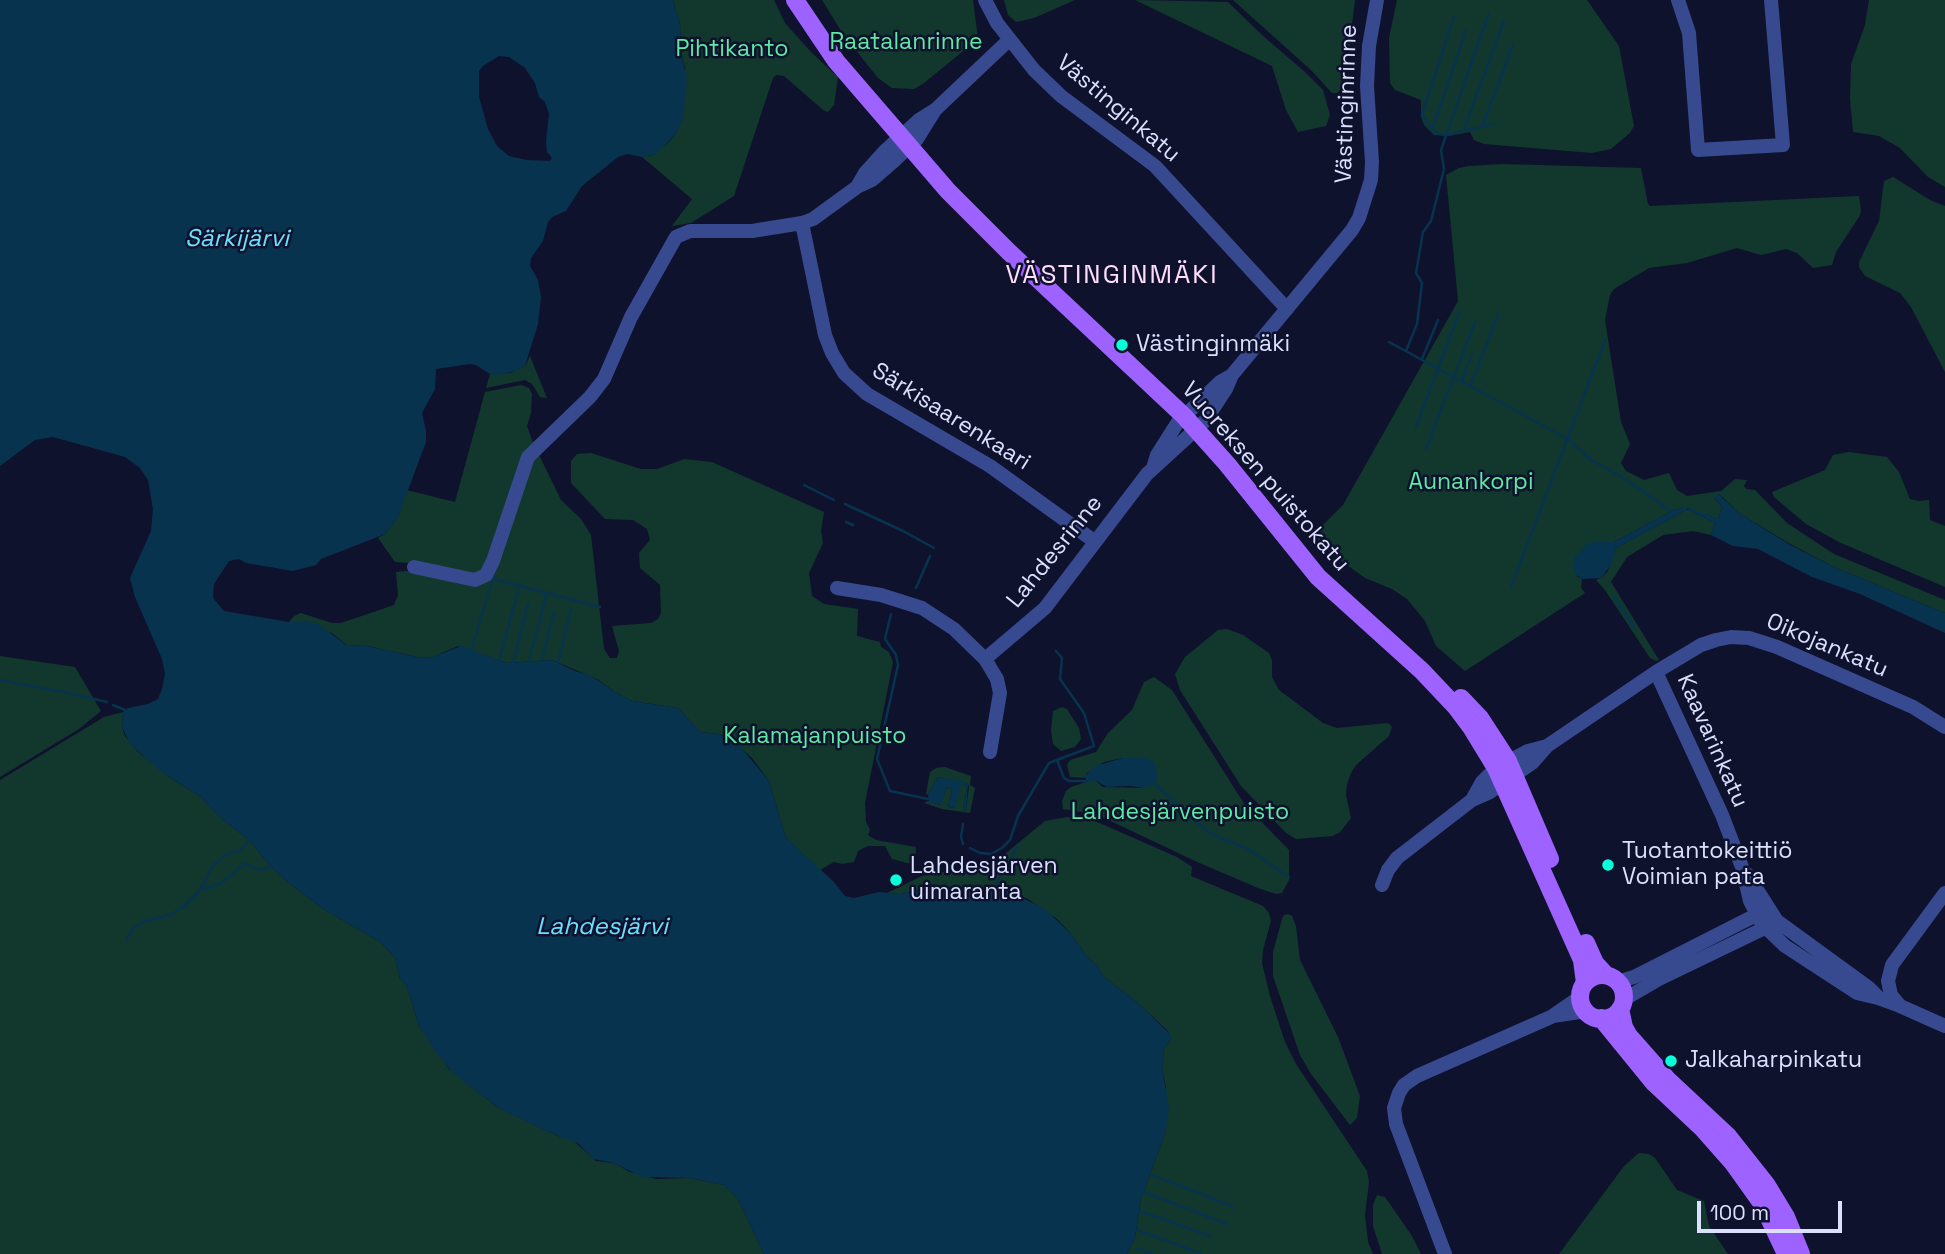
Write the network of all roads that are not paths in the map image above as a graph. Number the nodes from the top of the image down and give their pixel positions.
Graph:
1 (794, 0) edge
2 (985, 0) edge
3 (1377, 0) edge
4 (1678, 0) edge
5 (1771, 0) edge
6 (1009, 40) junction
7 (905, 143) junction
8 (802, 223) junction
9 (1287, 309) junction
10 (1232, 375) junction
11 (1184, 416) junction
12 (1196, 429) junction
13 (1153, 468) junction
14 (1094, 541) junction
15 (414, 567) dead end
16 (837, 588) dead end
17 (985, 659) junction
18 (1657, 672) junction
19 (1945, 727) edge
20 (990, 752) dead end
21 (1505, 772) junction
22 (1382, 886) dead end
23 (1945, 893) edge
24 (1767, 919) junction
25 (1611, 979) junction
26 (1588, 1002) junction
27 (1622, 1005) junction
28 (1900, 1006) junction
29 (1945, 1026) edge
30 (1445, 1254) edge
31 (1786, 1254) edge
32 (1801, 1254) edge

1 - 7 main road, Vuoreksen puistokatu
2 - 6 street, Västinginkatu
3 - 9 street, Västinginrinne
4 - 5 street
6 - 7 street
6 - 9 street, Västinginkatu
7 - 8 street
7 - 11 main road, Vuoreksen puistokatu
8 - 14 street, Särkisaarenkaari
8 - 15 street
9 - 10 street, Västinginrinne
10 - 11 street, Västinginrinne
10 - 12 street, Västinginrinne
11 - 12 main road, Vuoreksen puistokatu
11 - 13 street, Lahdesrinne
12 - 13 street, Lahdesrinne
12 - 21 main road, Vuoreksen puistokatu
13 - 14 street, Lahdesrinne
14 - 17 street, Lahdesrinne
16 - 17 street
17 - 20 street
18 - 19 street, Oikojankatu
18 - 21 street, Oikojankatu
18 - 24 street, Kaavarinkatu
21 - 22 street, Oikojankatu
21 - 25 main road, Vuoreksen puistokatu
21 - 26 main road, Vuoreksen puistokatu
23 - 28 street
24 - 25 street
24 - 27 street
24 - 28 street, Kaavarinkatu
25 - 26 main road
25 - 27 main road
26 - 27 main road
26 - 30 street
26 - 31 main road, Vuoreksen puistokatu
27 - 32 main road
28 - 29 street, Kaavarinkatu

